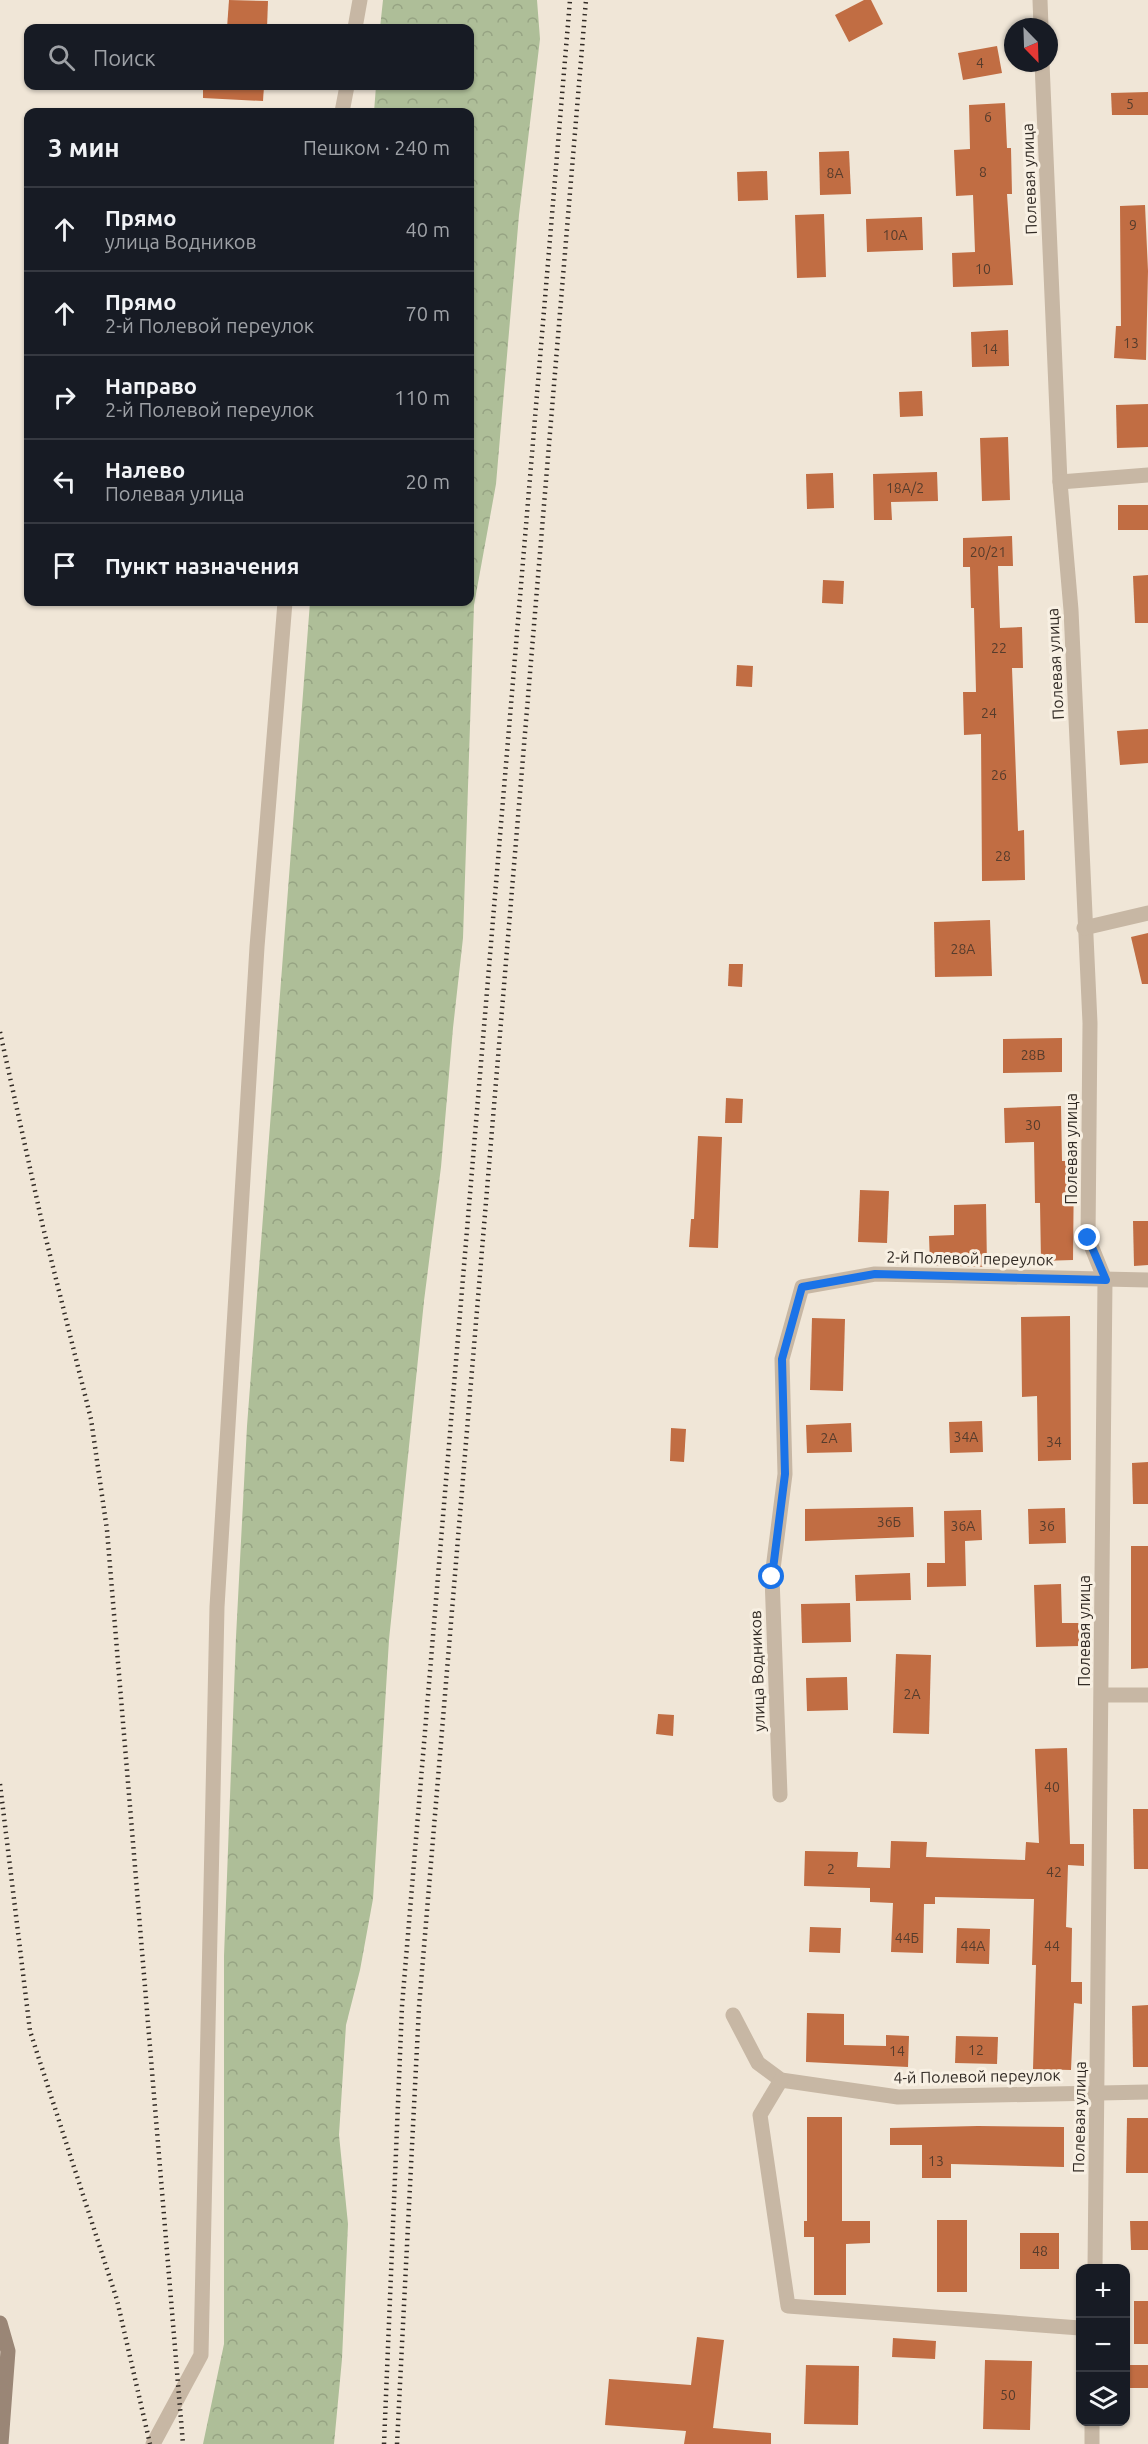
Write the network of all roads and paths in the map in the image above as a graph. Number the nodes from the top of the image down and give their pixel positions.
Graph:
1 (360, 0) edge
2 (1040, 0) edge
3 (1041, 18) edge
4 (356, 24) edge
5 (1042, 72) edge
6 (345, 90) edge
7 (343, 108) edge
8 (1148, 475) edge
9 (1060, 482) junction
10 (285, 606) edge
11 (1148, 913) edge
12 (1084, 928) junction
13 (1106, 1280) junction
14 (1148, 1280) edge
15 (785, 1474) joint
16 (1102, 1695) junction
17 (1148, 1695) edge
18 (780, 1795) dead end
19 (733, 2015) dead end
20 (781, 2079) junction
21 (1098, 2092) junction
22 (1148, 2092) edge
23 (1095, 2264) edge
24 (0, 2323) edge
25 (1076, 2328) edge
26 (1092, 2426) edge
27 (1, 2444) edge
28 (153, 2444) edge
29 (1092, 2444) edge

1 - 4 street
2 - 3 street
5 - 9 street, Полевая улица
6 - 7 street
8 - 9 street
9 - 12 street, Полевая улица
10 - 28 street
11 - 12 street
12 - 13 street, Полевая улица
13 - 14 street, 2-й Полевой переулок
13 - 15 street, 2-й Полевой переулок
13 - 16 street, Полевая улица
15 - 18 street, улица Водников
16 - 17 street
16 - 21 street, Полевая улица
19 - 20 street, 4-й Полевой переулок
20 - 21 street, 4-й Полевой переулок
20 - 25 street
21 - 22 street, 4-й Полевой переулок
21 - 23 street, Полевая улица
24 - 27 street
26 - 29 street

